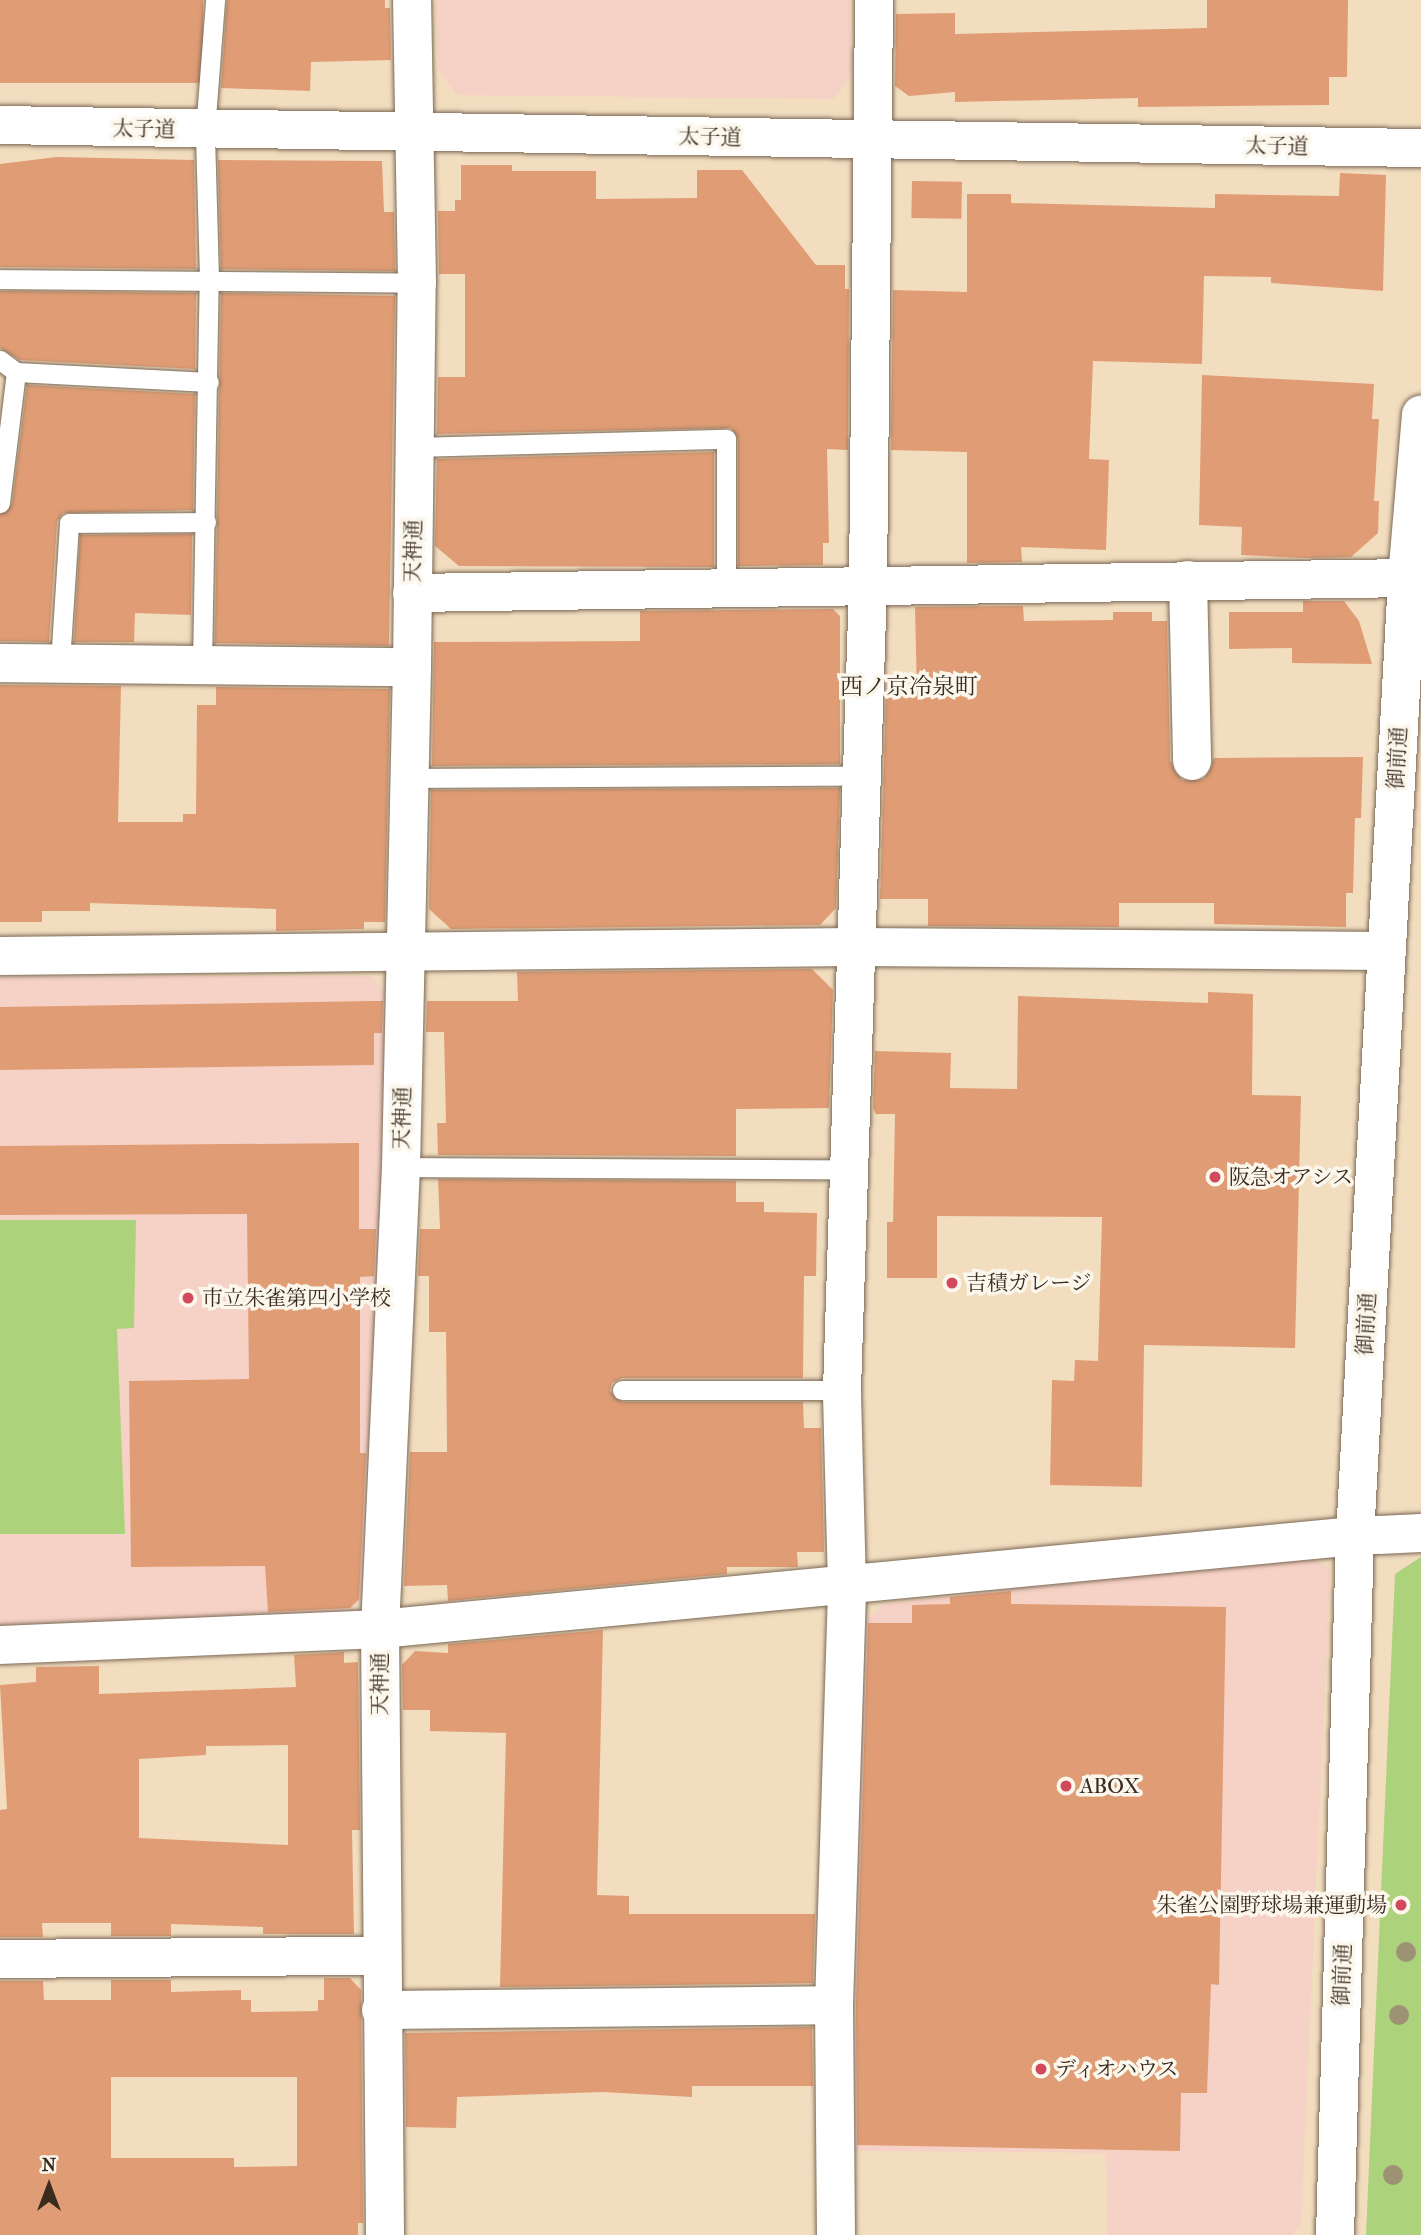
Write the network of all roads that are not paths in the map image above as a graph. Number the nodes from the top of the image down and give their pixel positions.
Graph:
1 (215, 0) edge
2 (412, 0) edge
3 (874, 0) edge
4 (0, 125) edge
5 (205, 131) junction
6 (412, 132) junction
7 (873, 140) junction
8 (1421, 148) edge
9 (209, 278) junction
10 (0, 279) edge
11 (417, 283) junction
12 (0, 360) edge
13 (16, 372) junction
14 (209, 382) junction
15 (1421, 415) edge
16 (414, 447) junction
17 (0, 503) edge
18 (206, 522) junction
19 (1407, 578) junction
20 (1188, 580) junction
21 (868, 583) junction
22 (726, 586) junction
23 (412, 593) junction
24 (0, 663) edge
25 (60, 663) junction
26 (202, 665) junction
27 (412, 667) junction
28 (1411, 677) edge
29 (1192, 761) dead end
30 (861, 776) junction
31 (409, 778) junction
32 (854, 947) junction
33 (1386, 951) junction
34 (404, 953) junction
35 (0, 956) edge
36 (401, 1167) junction
37 (847, 1169) junction
38 (622, 1390) dead end
39 (842, 1390) junction
40 (1421, 1533) edge
41 (1354, 1536) junction
42 (847, 1586) junction
43 (380, 1629) junction
44 (0, 1645) edge
45 (380, 1956) junction
46 (0, 1959) edge
47 (834, 2005) junction
48 (381, 2010) junction
49 (385, 2235) edge
50 (836, 2235) edge
51 (1335, 2235) edge

1 - 5 lane
2 - 6 street, 天神通
3 - 7 street
4 - 5 street, 太子道
5 - 6 street, 太子道
5 - 9 lane
6 - 7 street, 太子道
6 - 11 street, 天神通
7 - 8 street, 太子道
7 - 21 street
9 - 10 lane
9 - 11 lane
9 - 14 lane
11 - 16 street, 天神通
12 - 13 lane
13 - 14 lane
13 - 17 lane
14 - 18 lane
15 - 19 street, 御前通
16 - 22 lane
16 - 23 street, 天神通
18 - 25 lane
18 - 26 lane
19 - 20 street
19 - 28 street, 御前通
20 - 21 street
20 - 29 street
21 - 22 street
21 - 30 street
22 - 23 street
23 - 27 street, 天神通
24 - 25 street
25 - 26 street
26 - 27 street
27 - 31 street, 天神通
28 - 33 street, 御前通
30 - 31 lane
30 - 32 street
31 - 34 street, 天神通
32 - 33 street
32 - 34 street
32 - 37 street
33 - 41 street, 御前通
34 - 35 street
34 - 36 street, 天神通
36 - 37 lane
36 - 43 street, 天神通
37 - 39 street
38 - 39 lane
39 - 42 street
40 - 41 street
41 - 42 street
41 - 51 street, 御前通
42 - 43 street
42 - 47 street
43 - 44 street
43 - 45 street, 天神通
45 - 46 street
45 - 48 street, 天神通
47 - 48 street
47 - 50 street
48 - 49 street, 天神通

